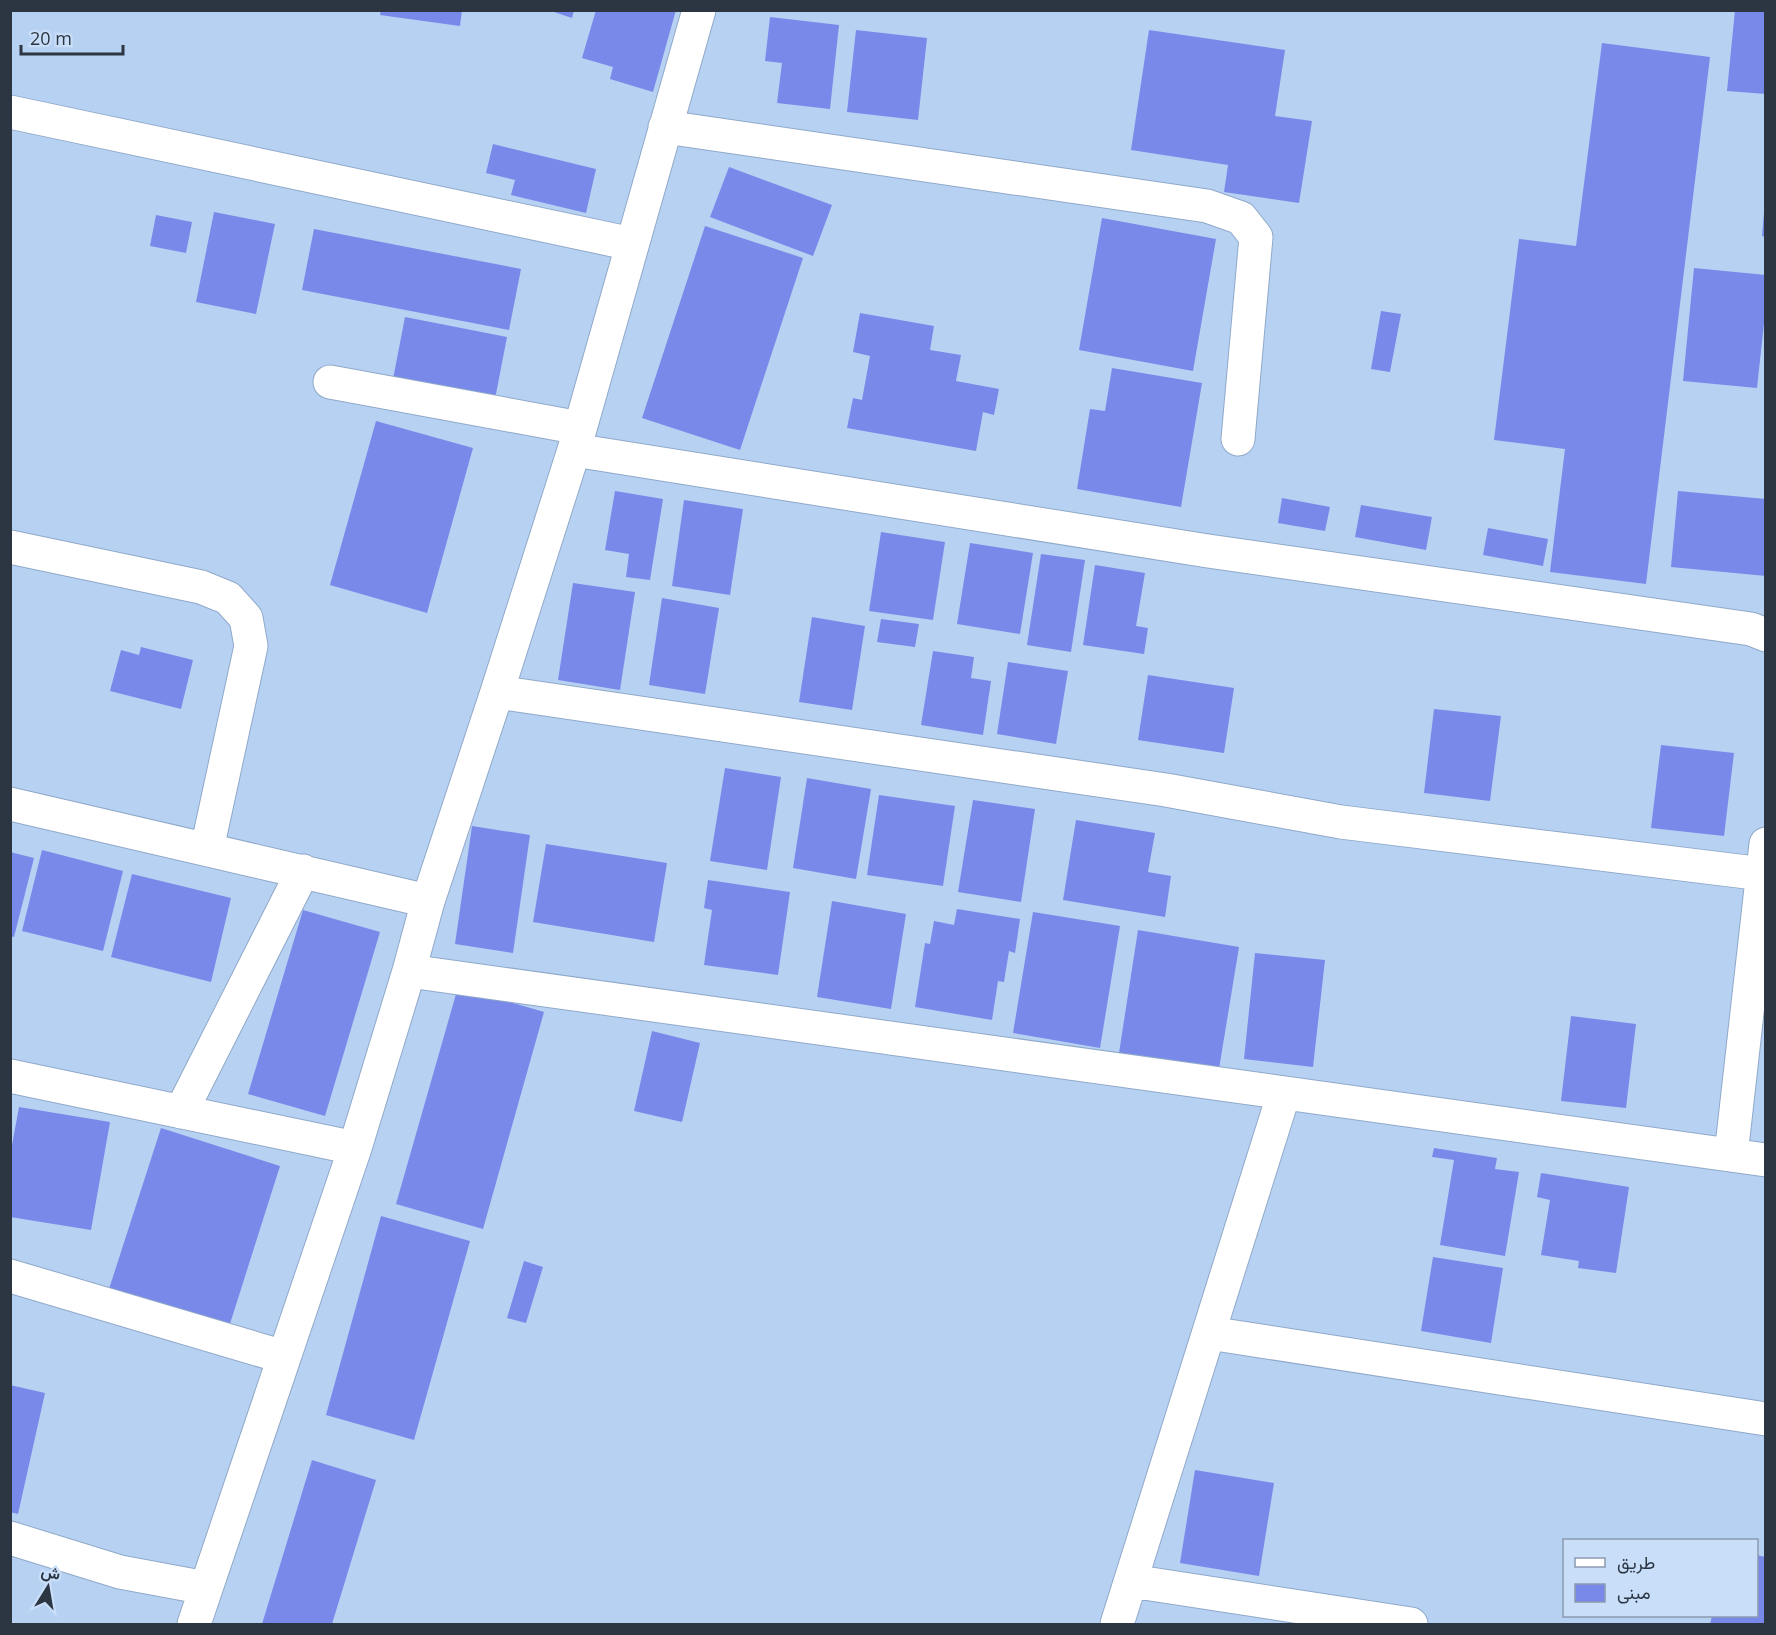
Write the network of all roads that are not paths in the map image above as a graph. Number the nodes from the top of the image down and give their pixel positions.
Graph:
1 (699, 10) edge
2 (10, 112) edge
3 (665, 127) junction
4 (632, 244) junction
5 (330, 382) dead end
6 (577, 439) junction
7 (1238, 439) dead end
8 (10, 547) edge
9 (1766, 635) edge
10 (497, 692) junction
11 (10, 804) edge
12 (207, 849) junction
13 (1764, 859) edge
14 (303, 871) junction
15 (428, 901) junction
16 (409, 971) junction
17 (10, 1076) edge
18 (1284, 1093) junction
19 (181, 1112) junction
20 (355, 1148) junction
21 (1731, 1155) junction
22 (1766, 1160) edge
23 (10, 1276) edge
24 (1209, 1333) junction
25 (284, 1357) junction
26 (1766, 1419) edge
27 (10, 1538) edge
28 (1131, 1581) junction
29 (206, 1588) junction
30 (194, 1624) edge
31 (1117, 1624) edge
32 (1411, 1624) edge

1 - 3 street
2 - 4 street
3 - 4 street
3 - 7 street
4 - 6 street
5 - 6 street
6 - 9 street
6 - 10 street
8 - 12 street
10 - 13 street
10 - 15 street
11 - 12 street
12 - 14 street
13 - 21 street
14 - 15 street
14 - 19 street
15 - 16 street
16 - 18 street
16 - 20 street
17 - 19 street
18 - 21 street
18 - 24 street
19 - 20 street
20 - 25 street
21 - 22 street
23 - 25 street
24 - 26 street
24 - 28 street
25 - 29 street
27 - 29 street
28 - 31 street
28 - 32 street
29 - 30 street

